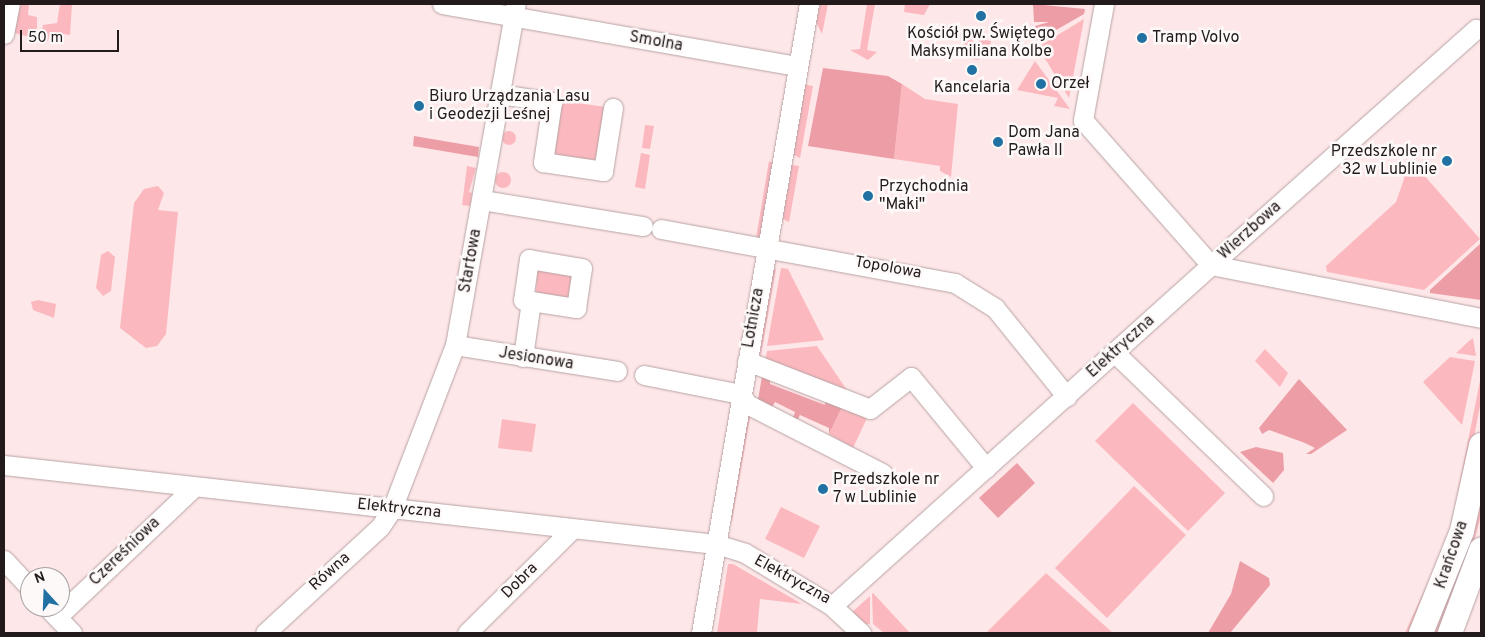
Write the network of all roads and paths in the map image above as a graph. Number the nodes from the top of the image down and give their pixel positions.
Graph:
1 (10, 4) edge
2 (442, 4) edge
3 (809, 4) edge
4 (1104, 4) edge
5 (515, 10) edge
6 (1476, 29) dead end
7 (4, 34) edge
8 (797, 66) junction
9 (500, 94) junction
10 (613, 108) dead end
11 (482, 200) junction
12 (767, 246) junction
13 (1212, 265) junction
14 (531, 301) dead end
15 (1481, 318) edge
16 (455, 345) junction
17 (1115, 353) junction
18 (523, 357) junction
19 (747, 361) junction
20 (617, 371) dead end
21 (644, 375) dead end
22 (742, 394) junction
23 (1067, 397) junction
24 (1481, 445) edge
25 (4, 464) edge
26 (986, 468) junction
27 (882, 473) dead end
28 (194, 486) junction
29 (1263, 496) dead end
30 (392, 508) junction
31 (572, 529) junction
32 (716, 544) junction
33 (1481, 550) edge
34 (4, 560) edge
35 (20, 577) edge
36 (70, 596) edge
37 (832, 606) junction
38 (57, 617) edge
39 (72, 633) edge
40 (265, 633) edge
41 (467, 633) edge
42 (700, 633) edge
43 (861, 633) edge
44 (1421, 633) edge
45 (1450, 633) edge

1 - 7 street
2 - 5 street, Smolna
3 - 8 street, Lotnicza
4 - 13 street, Wierzbowa
5 - 8 street, Smolna
5 - 9 street, Startowa
6 - 13 street, Wierzbowa
8 - 12 street, Lotnicza
9 - 10 street
9 - 11 street, Startowa
11 - 12 street, Topolowa
11 - 16 street, Startowa
12 - 19 street, Lotnicza
12 - 23 street, Topolowa
13 - 15 street
13 - 17 street, Elektryczna
14 - 18 street
16 - 18 street, Jesionowa
16 - 30 street, Startowa
17 - 23 street, Elektryczna
17 - 29 street
18 - 20 street, Jesionowa
19 - 22 street, Lotnicza
19 - 26 street
21 - 22 street
22 - 27 street
22 - 32 street, Lotnicza
23 - 26 street, Elektryczna
24 - 44 main road, Krańcowa
25 - 28 street, Elektryczna
26 - 37 street, Elektryczna
28 - 30 street, Elektryczna
28 - 36 street, Czereśniowa
30 - 31 street, Elektryczna
30 - 40 street, Równa
31 - 32 street, Elektryczna
31 - 41 street, Dobra
32 - 37 street, Elektryczna
32 - 42 street, Lotnicza
33 - 45 main road, Krańcowa
34 - 35 street
37 - 43 street
38 - 39 street

